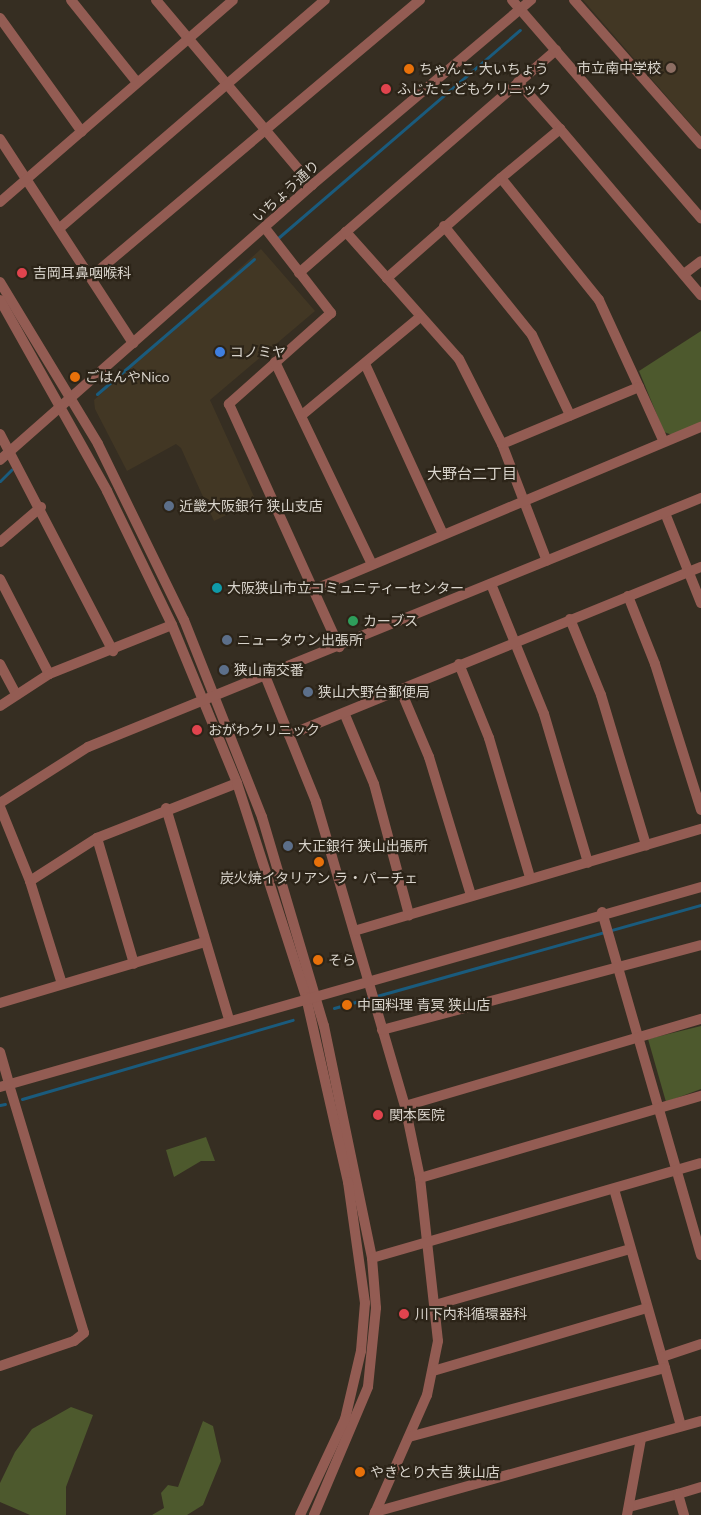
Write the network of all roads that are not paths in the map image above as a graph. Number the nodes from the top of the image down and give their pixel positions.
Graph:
1 (71, 0) edge
2 (156, 0) edge
3 (233, 0) edge
4 (325, 0) edge
5 (420, 0) edge
6 (512, 0) edge
7 (531, 0) edge
8 (574, 0) edge
9 (520, 9) junction
10 (0, 18) edge
11 (189, 39) junction
12 (556, 50) junction
13 (136, 81) junction
14 (518, 82) junction
15 (229, 86) junction
16 (560, 129) junction
17 (269, 131) junction
18 (82, 132) junction
19 (0, 138) edge
20 (701, 144) edge
21 (29, 177) junction
22 (501, 178) junction
23 (312, 184) junction
24 (0, 202) edge
25 (701, 218) edge
26 (444, 226) junction
27 (61, 227) junction
28 (265, 228) junction
29 (346, 232) junction
30 (701, 261) edge
31 (299, 272) junction
32 (684, 274) junction
33 (92, 276) junction
34 (387, 278) junction
35 (0, 282) edge
36 (701, 295) edge
37 (0, 300) edge
38 (419, 318) junction
39 (133, 343) junction
40 (275, 362) junction
41 (366, 366) junction
42 (639, 387) junction
43 (72, 398) junction
44 (62, 407) junction
45 (302, 415) junction
46 (570, 415) junction
47 (701, 427) edge
48 (0, 434) edge
49 (664, 442) junction
50 (502, 444) junction
51 (10, 450) junction
52 (0, 460) edge
53 (701, 498) edge
54 (524, 503) junction
55 (42, 507) junction
56 (666, 513) junction
57 (443, 534) junction
58 (0, 542) edge
59 (548, 561) junction
60 (371, 562) junction
61 (701, 567) edge
62 (689, 572) junction
63 (0, 580) edge
64 (491, 584) junction
65 (315, 589) junction
66 (628, 596) junction
67 (701, 602) edge
68 (570, 619) junction
69 (172, 625) junction
70 (515, 642) junction
71 (339, 647) junction
72 (113, 651) junction
73 (0, 664) edge
74 (459, 664) junction
75 (48, 674) junction
76 (266, 678) junction
77 (401, 691) junction
78 (16, 694) junction
79 (215, 699) junction
80 (205, 702) junction
81 (0, 706) edge
82 (345, 715) junction
83 (289, 735) junction
84 (237, 783) junction
85 (0, 803) edge
86 (0, 807) edge
87 (166, 808) junction
88 (701, 810) edge
89 (701, 829) edge
90 (97, 838) junction
91 (646, 846) junction
92 (588, 863) junction
93 (530, 877) junction
94 (30, 881) junction
95 (701, 887) edge
96 (471, 895) junction
97 (602, 912) junction
98 (409, 914) junction
99 (354, 931) junction
100 (205, 942) junction
101 (701, 945) edge
102 (134, 964) junction
103 (618, 964) junction
104 (366, 981) junction
105 (62, 984) junction
106 (311, 996) junction
107 (0, 1003) edge
108 (701, 1019) edge
109 (229, 1020) junction
110 (382, 1030) junction
111 (638, 1036) junction
112 (0, 1052) edge
113 (5, 1086) edge
114 (701, 1096) edge
115 (405, 1106) junction
116 (659, 1110) junction
117 (701, 1163) edge
118 (674, 1170) junction
119 (420, 1178) junction
120 (614, 1189) junction
121 (697, 1224) edge
122 (426, 1244) junction
123 (630, 1249) junction
124 (701, 1255) edge
125 (372, 1258) junction
126 (436, 1305) junction
127 (647, 1308) junction
128 (701, 1344) edge
129 (662, 1357) junction
130 (0, 1366) edge
131 (664, 1368) junction
132 (432, 1371) junction
133 (701, 1421) edge
134 (682, 1426) junction
135 (409, 1436) junction
136 (641, 1439) junction
137 (701, 1487) edge
138 (678, 1494) junction
139 (628, 1511) edge
140 (374, 1513) edge
141 (300, 1515) edge
142 (314, 1515) edge
143 (684, 1515) edge

1 - 13 street
2 - 11 street
3 - 11 street
4 - 15 street
5 - 17 street
6 - 9 street
7 - 9 street, いちょう通り
8 - 20 street
9 - 12 street
9 - 23 street, いちょう通り
10 - 18 street
11 - 13 street
11 - 15 street
12 - 14 street
12 - 25 street
13 - 18 street
14 - 16 street
14 - 29 street
15 - 17 street
15 - 27 street
16 - 22 street
16 - 32 street
17 - 23 street
17 - 33 street
18 - 21 street
19 - 21 street
21 - 24 street
21 - 27 street
22 - 26 street
22 - 42 street
23 - 28 street, いちょう通り
26 - 34 street
26 - 46 street
27 - 33 street
28 - 31 street
28 - 39 street, いちょう通り
29 - 31 street
29 - 34 street
30 - 32 street
31 - 40 street
32 - 36 street
33 - 39 street
34 - 38 street
35 - 43 street
37 - 44 street
38 - 41 street
38 - 50 street
39 - 43 street, いちょう通り
40 - 45 street
40 - 65 street
41 - 45 street
41 - 57 street
42 - 46 street
42 - 49 street
43 - 44 street, いちょう通り
43 - 79 street
44 - 51 street, いちょう通り
44 - 69 street
45 - 60 street
46 - 50 street
47 - 49 street
48 - 51 street
49 - 54 street
50 - 54 street
51 - 52 street, いちょう通り
51 - 55 street
53 - 56 street
54 - 57 street
54 - 59 street
55 - 58 street
55 - 72 street
56 - 59 street
56 - 62 street
57 - 60 street
59 - 64 street
60 - 65 street
61 - 62 street
62 - 66 street
62 - 67 street
63 - 75 street
64 - 70 street
64 - 71 street
65 - 71 street
66 - 68 street
66 - 88 street
68 - 70 street
68 - 91 street
69 - 72 street
69 - 80 street
70 - 74 street
70 - 92 street
71 - 76 street
72 - 75 street
73 - 78 street
74 - 77 street
74 - 93 street
75 - 78 street
76 - 79 street
76 - 83 street
77 - 82 street
77 - 96 street
78 - 81 street
79 - 80 street
79 - 106 street
80 - 84 street
80 - 85 street
82 - 83 street
82 - 98 street
83 - 99 street
84 - 87 street
84 - 106 street
86 - 94 street
87 - 90 street
87 - 100 street
89 - 91 street
90 - 94 street
90 - 102 street
91 - 92 street
92 - 93 street
93 - 96 street
94 - 105 street
95 - 97 street
96 - 98 street
97 - 103 street
97 - 104 street
98 - 99 street
99 - 104 street
100 - 102 street
100 - 109 street
101 - 103 street
102 - 105 street
103 - 110 street
103 - 111 street
104 - 106 street
104 - 110 street
105 - 107 street
106 - 109 street
106 - 125 street
106 - 141 street
108 - 111 street
109 - 113 street
110 - 115 street
111 - 115 street
111 - 116 street
112 - 113 street
113 - 130 street
114 - 116 street
115 - 119 street
116 - 118 street
116 - 119 street
117 - 118 street
118 - 120 street
118 - 121 street
119 - 122 street
120 - 122 street
120 - 123 street
121 - 124 street
122 - 125 street
122 - 126 street
123 - 126 street
123 - 127 street
125 - 142 street
126 - 132 street
127 - 129 street
127 - 132 street
128 - 129 street
129 - 131 street
131 - 134 street
131 - 135 street
132 - 135 street
133 - 134 street
134 - 136 street
135 - 140 street
136 - 139 street
136 - 140 street
137 - 138 street
138 - 139 street
138 - 143 street

